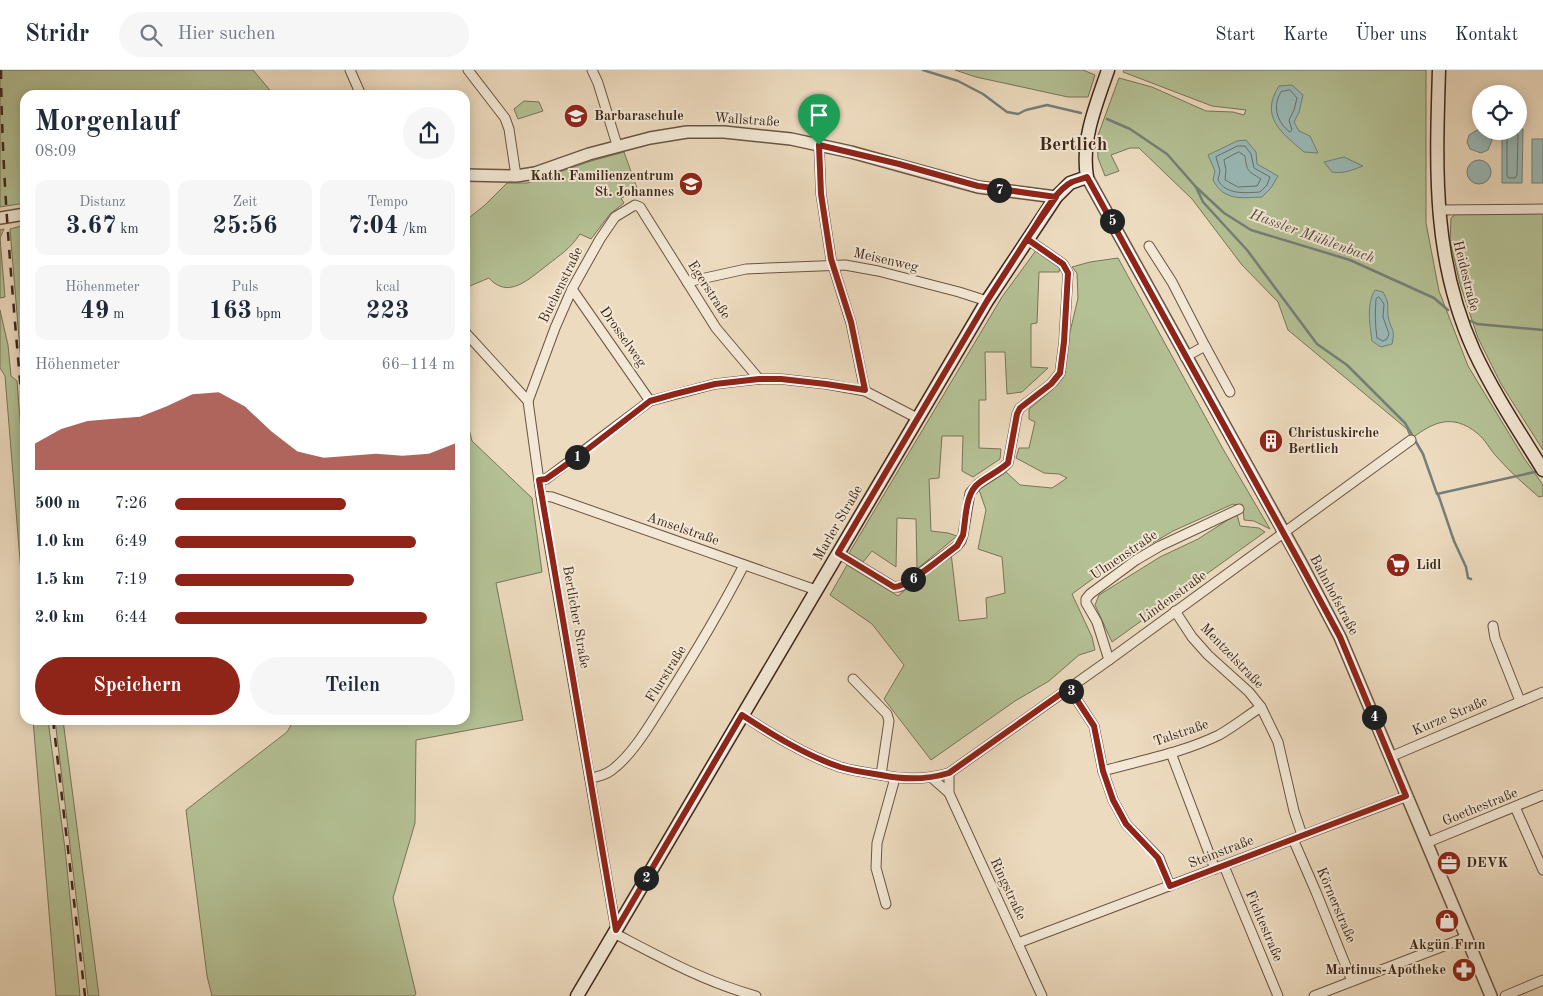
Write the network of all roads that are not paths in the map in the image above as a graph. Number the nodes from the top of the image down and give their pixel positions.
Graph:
1 (350, 70) edge
2 (468, 70) edge
3 (592, 70) edge
4 (1108, 70) edge
5 (1439, 70) edge
6 (359, 90) edge
7 (617, 145) junction
8 (819, 145) junction
9 (470, 175) edge
10 (516, 176) junction
11 (1087, 177) junction
12 (1056, 197) junction
13 (1543, 209) edge
14 (642, 210) joint
15 (1438, 210) junction
16 (20, 215) edge
17 (0, 218) edge
18 (1027, 239) junction
19 (1150, 246) dead end
20 (833, 265) junction
21 (687, 282) junction
22 (572, 289) junction
23 (987, 301) junction
24 (470, 337) edge
25 (1205, 346) junction
26 (1185, 357) junction
27 (759, 379) junction
28 (865, 390) junction
29 (1230, 392) dead end
30 (528, 401) junction
31 (650, 401) junction
32 (917, 418) junction
33 (1410, 440) dead end
34 (1542, 468) edge
35 (539, 480) junction
36 (541, 496) junction
37 (1239, 510) dead end
38 (1284, 533) junction
39 (838, 553) junction
40 (744, 565) junction
41 (816, 590) junction
42 (1175, 611) junction
43 (1493, 626) dead end
44 (1108, 660) junction
45 (853, 679) dead end
46 (1069, 688) junction
47 (1543, 692) edge
48 (1520, 701) junction
49 (1261, 707) junction
50 (742, 715) junction
51 (1171, 754) junction
52 (1390, 757) junction
53 (1103, 771) junction
54 (949, 773) junction
55 (881, 775) junction
56 (590, 778) junction
57 (895, 778) junction
58 (932, 778) junction
59 (949, 793) junction
60 (1543, 795) edge
61 (1406, 796) junction
62 (1515, 807) junction
63 (1302, 836) junction
64 (1292, 839) junction
65 (1426, 843) junction
66 (1220, 868) junction
67 (1543, 870) edge
68 (1170, 886) junction
69 (886, 904) dead end
70 (615, 931) junction
71 (1467, 937) junction
72 (1018, 943) junction
73 (1543, 980) edge
74 (1352, 982) junction
75 (1330, 993) edge
76 (577, 996) edge
77 (756, 996) edge
78 (1042, 996) edge
79 (1278, 996) edge
80 (1314, 996) edge
81 (1491, 996) edge
82 (1505, 996) edge

1 - 6 street
2 - 10 street
3 - 7 street
4 - 11 main road
5 - 15 main road, Heidestraße
7 - 8 street, Wallstraße
7 - 10 street, Wallstraße
8 - 12 street, Wallstraße
8 - 20 street
9 - 10 street, Wallstraße
11 - 12 main road, Marler Straße
11 - 26 street, Bahnhofstraße
12 - 18 main road, Marler Straße
13 - 15 street
14 - 21 street, Egerstraße
14 - 22 street, Buchenstraße
15 - 34 main road, Heidestraße
16 - 17 street
18 - 23 main road, Marler Straße
18 - 39 street
19 - 25 street
20 - 21 street, Meisenweg
20 - 23 street, Meisenweg
20 - 28 street
21 - 27 street, Egerstraße
22 - 30 street, Buchenstraße
22 - 31 street, Drosselweg
23 - 32 main road, Marler Straße
24 - 30 street
25 - 26 street
25 - 29 street
26 - 38 street, Bahnhofstraße
27 - 28 street
27 - 31 street
28 - 32 street
30 - 35 street, Bertlicher Straße
31 - 35 street
32 - 39 main road, Marler Straße
33 - 38 street, Lindenstraße
35 - 36 street, Bertlicher Straße
36 - 40 street, Amselstraße
36 - 56 street, Bertlicher Straße
37 - 44 street, Ulmenstraße
38 - 42 street, Lindenstraße
38 - 52 street, Bahnhofstraße
39 - 41 main road, Marler Straße
40 - 41 street, Amselstraße
40 - 56 street, Flurstraße
41 - 50 main road, Marler Straße
42 - 44 street, Lindenstraße
42 - 49 street, Mentzelstraße
43 - 48 street
44 - 46 street, Lindenstraße
45 - 55 street
46 - 53 street
46 - 54 street, Lindenstraße
47 - 48 street, Kurze Straße
48 - 52 street, Kurze Straße
49 - 51 street, Talstraße
49 - 63 street, Mentzelstraße
50 - 55 street, Lindenstraße
50 - 70 main road, Marler Straße
51 - 53 street, Talstraße
51 - 66 street, Fichtestraße
52 - 61 street, Bahnhofstraße
53 - 68 street
54 - 58 street, Lindenstraße
54 - 59 street, Ringstraße
55 - 57 street, Lindenstraße
56 - 70 street, Bertlicher Straße
57 - 58 street, Lindenstraße
57 - 69 street
58 - 59 street, Ringstraße
59 - 72 street, Ringstraße
60 - 62 street, Goethestraße
61 - 63 street, Steinstraße
61 - 65 street, Bahnhofstraße
62 - 65 street, Goethestraße
62 - 67 street
63 - 64 street, Steinstraße
64 - 66 street, Steinstraße
64 - 74 street, Körnerstraße
65 - 71 street, Bahnhofstraße
66 - 68 street, Steinstraße
66 - 79 street, Fichtestraße
68 - 72 street, Steinstraße
70 - 76 main road, Marler Straße
70 - 77 street
71 - 74 street
71 - 81 street, Bahnhofstraße
72 - 78 street, Ringstraße
73 - 82 street
74 - 75 street
75 - 80 street

